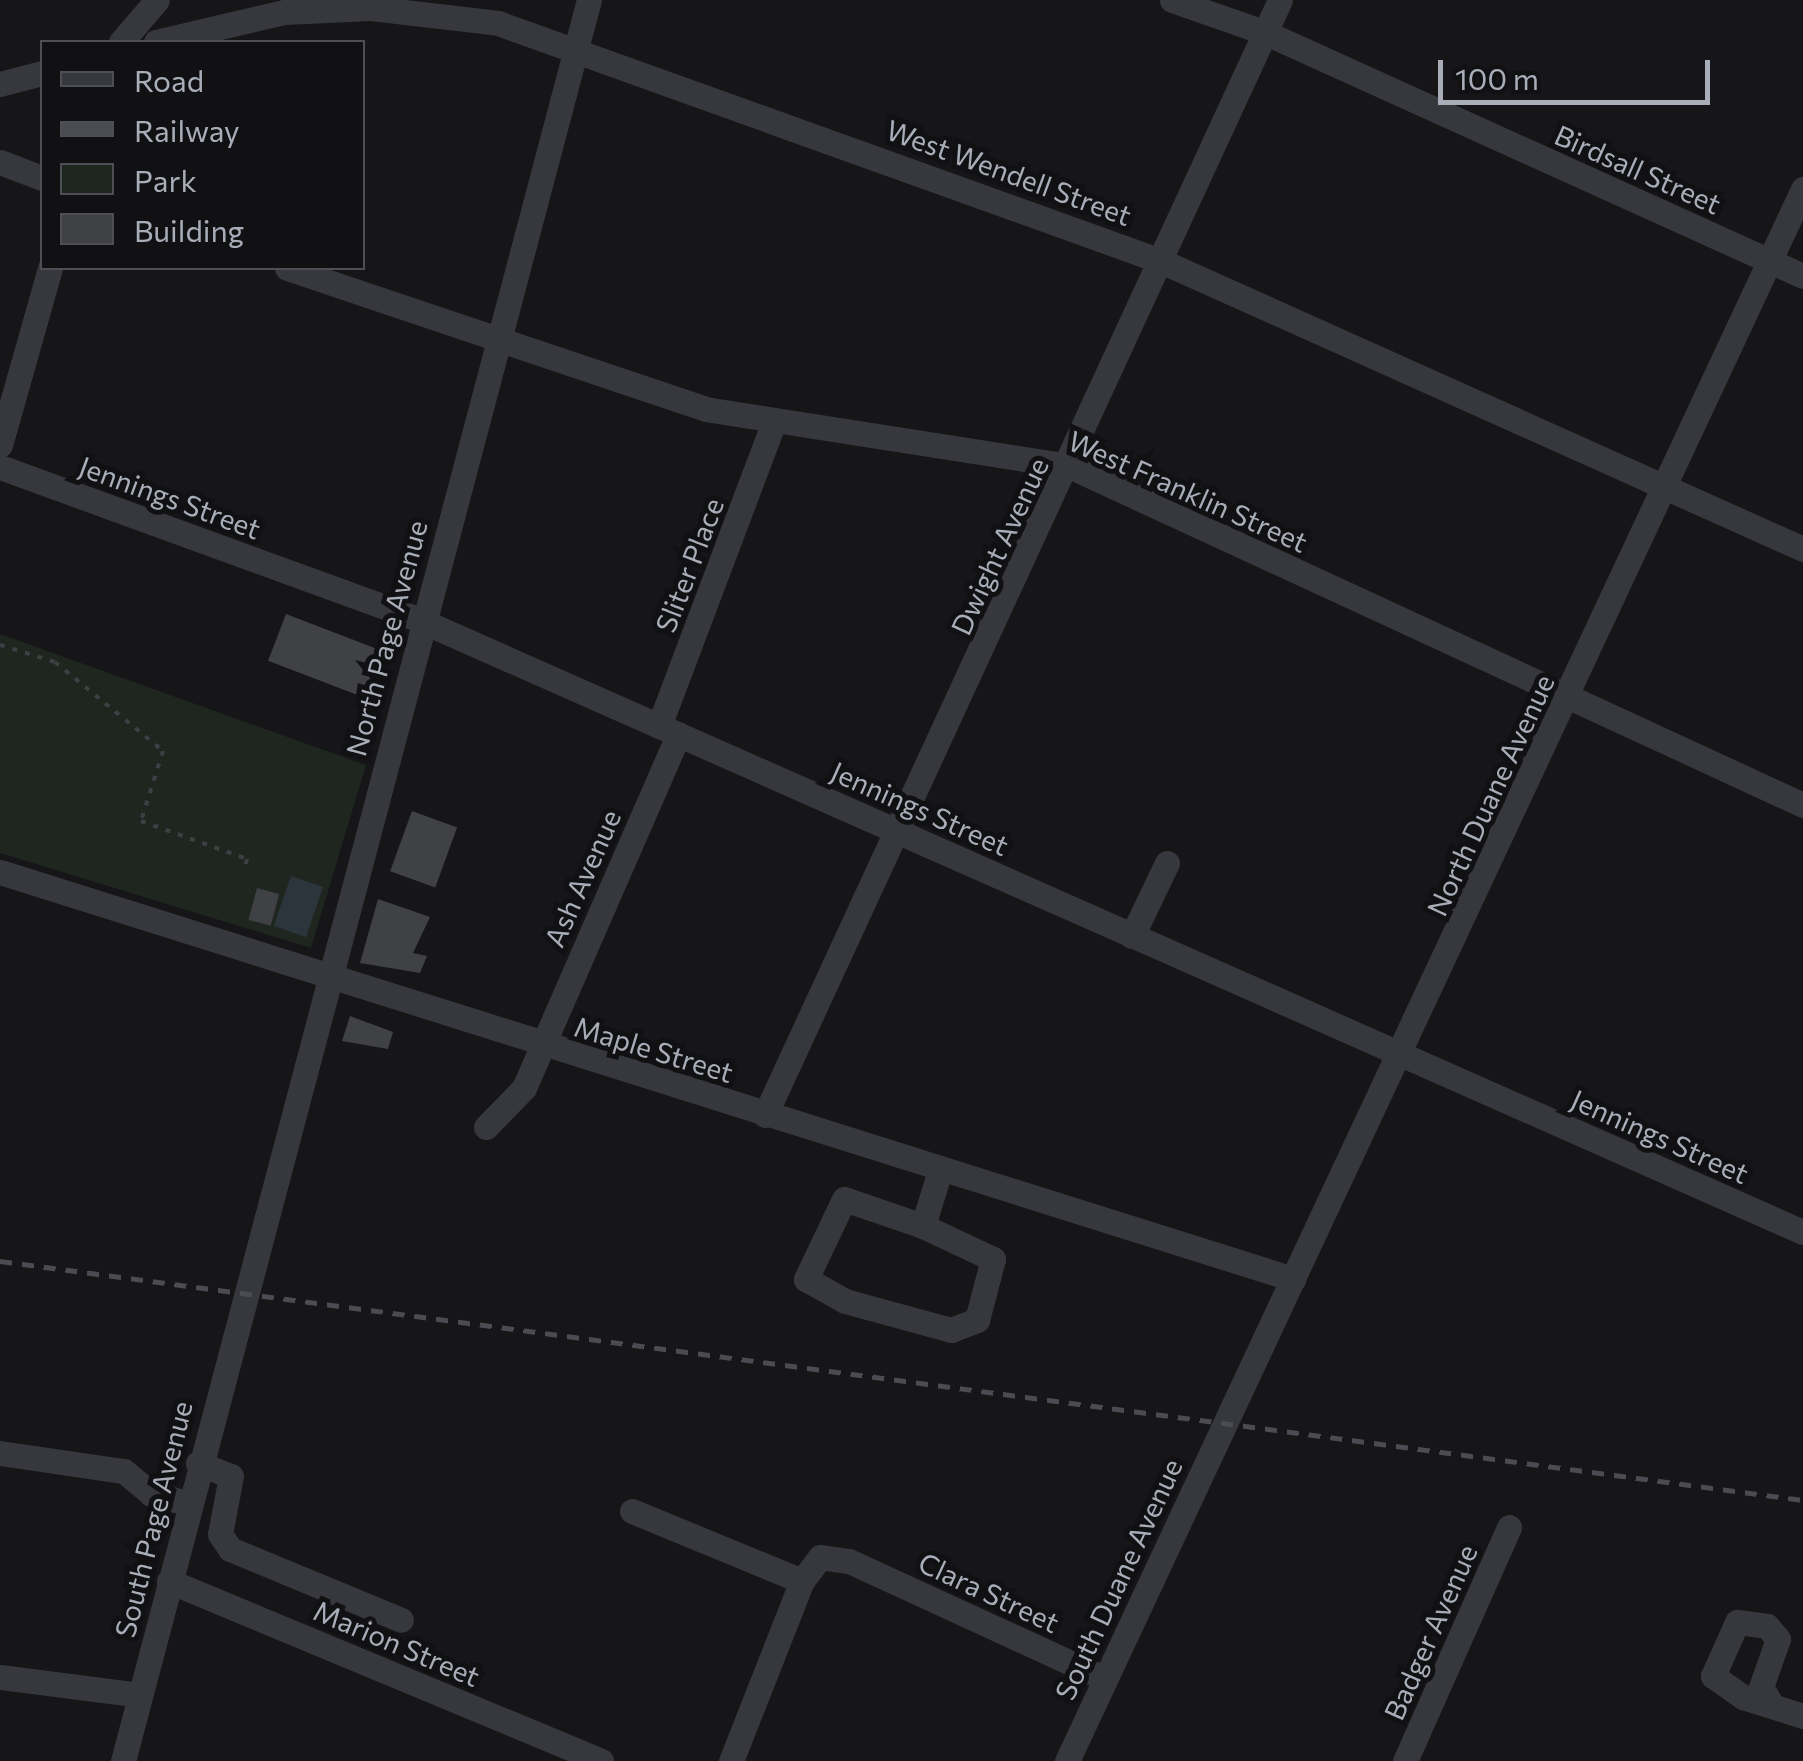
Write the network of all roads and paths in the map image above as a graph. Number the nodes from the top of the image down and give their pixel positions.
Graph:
1 (157, 0) edge
2 (589, 0) edge
3 (1172, 0) edge
4 (1280, 0) edge
5 (1266, 33) junction
6 (123, 40) edge
7 (165, 40) edge
8 (576, 48) junction
9 (40, 74) edge
10 (0, 84) edge
11 (0, 162) edge
12 (40, 177) edge
13 (1803, 189) edge
14 (1161, 261) junction
15 (1770, 261) junction
16 (49, 270) edge
17 (292, 270) edge
18 (1803, 276) edge
19 (496, 344) junction
20 (773, 424) junction
21 (0, 445) edge
22 (1069, 466) junction
23 (0, 467) edge
24 (1666, 487) junction
25 (1803, 550) edge
26 (422, 620) junction
27 (0, 645) edge
28 (1569, 698) junction
29 (669, 730) junction
30 (1803, 804) edge
31 (901, 831) junction
32 (1166, 863) dead end
33 (245, 867) dead end
34 (0, 872) edge
35 (1132, 936) junction
36 (328, 971) junction
37 (540, 1045) junction
38 (1401, 1054) junction
39 (766, 1115) junction
40 (486, 1127) dead end
41 (940, 1170) junction
42 (923, 1226) junction
43 (1803, 1232) edge
44 (1293, 1279) junction
45 (240, 1292) joint
46 (1224, 1422) joint
47 (0, 1453) edge
48 (198, 1463) junction
49 (188, 1503) junction
50 (632, 1511) dead end
51 (1510, 1526) dead end
52 (169, 1580) junction
53 (802, 1580) junction
54 (401, 1620) dead end
55 (0, 1677) edge
56 (1105, 1679) junction
57 (140, 1695) junction
58 (1770, 1702) dead end
59 (1803, 1716) edge
60 (1071, 1760) edge
61 (123, 1761) edge
62 (602, 1761) edge
63 (730, 1761) edge
64 (1404, 1761) edge

1 - 6 street
2 - 8 street, North Page Avenue
3 - 5 street, Birdsall Street
4 - 5 street, Dwight Avenue
5 - 14 street, Dwight Avenue
5 - 15 street, Birdsall Street
7 - 8 street, West Wendell Street
8 - 14 street, West Wendell Street
8 - 19 street, North Page Avenue
9 - 10 street
11 - 12 street
13 - 15 street, North Duane Avenue
14 - 22 street, Dwight Avenue
14 - 24 street, West Wendell Street
15 - 18 street, Birdsall Street
15 - 24 street, North Duane Avenue
16 - 21 street
17 - 19 street, West Franklin Street
19 - 20 street, West Franklin Street
19 - 26 street, North Page Avenue
20 - 22 street, West Franklin Street
20 - 29 street, Sliter Place
22 - 28 street, West Franklin Street
22 - 31 street, Dwight Avenue
23 - 26 street, Jennings Street
24 - 25 street, West Wendell Street
24 - 28 street, North Duane Avenue
26 - 29 street, Jennings Street
26 - 36 street, North Page Avenue
27 - 33 path
28 - 30 street, West Franklin Street
28 - 38 street, North Duane Avenue
29 - 31 street, Jennings Street
29 - 37 street, Ash Avenue
31 - 35 street, Jennings Street
31 - 39 street, Dwight Avenue
32 - 35 street
34 - 36 street, Maple Street
35 - 38 street, Jennings Street
36 - 37 street, Maple Street
36 - 45 street, North Page Avenue
37 - 39 street, Maple Street
37 - 40 street, Ash Avenue
38 - 43 street, Jennings Street
38 - 44 street, North Duane Avenue
39 - 41 street, Maple Street
41 - 42 street
41 - 44 street, Maple Street
42 - 42 street
44 - 46 street, North Duane Avenue
45 - 48 street, South Page Avenue
46 - 56 street, South Duane Avenue
47 - 49 street
48 - 49 street, South Page Avenue
48 - 54 street
49 - 52 street, South Page Avenue
50 - 53 street
51 - 64 street, Badger Avenue
52 - 57 street, South Page Avenue
52 - 62 street, Marion Street
53 - 56 street, Clara Street
53 - 63 street
55 - 57 street
56 - 60 street, South Duane Avenue
57 - 61 street, South Page Avenue
58 - 59 street

